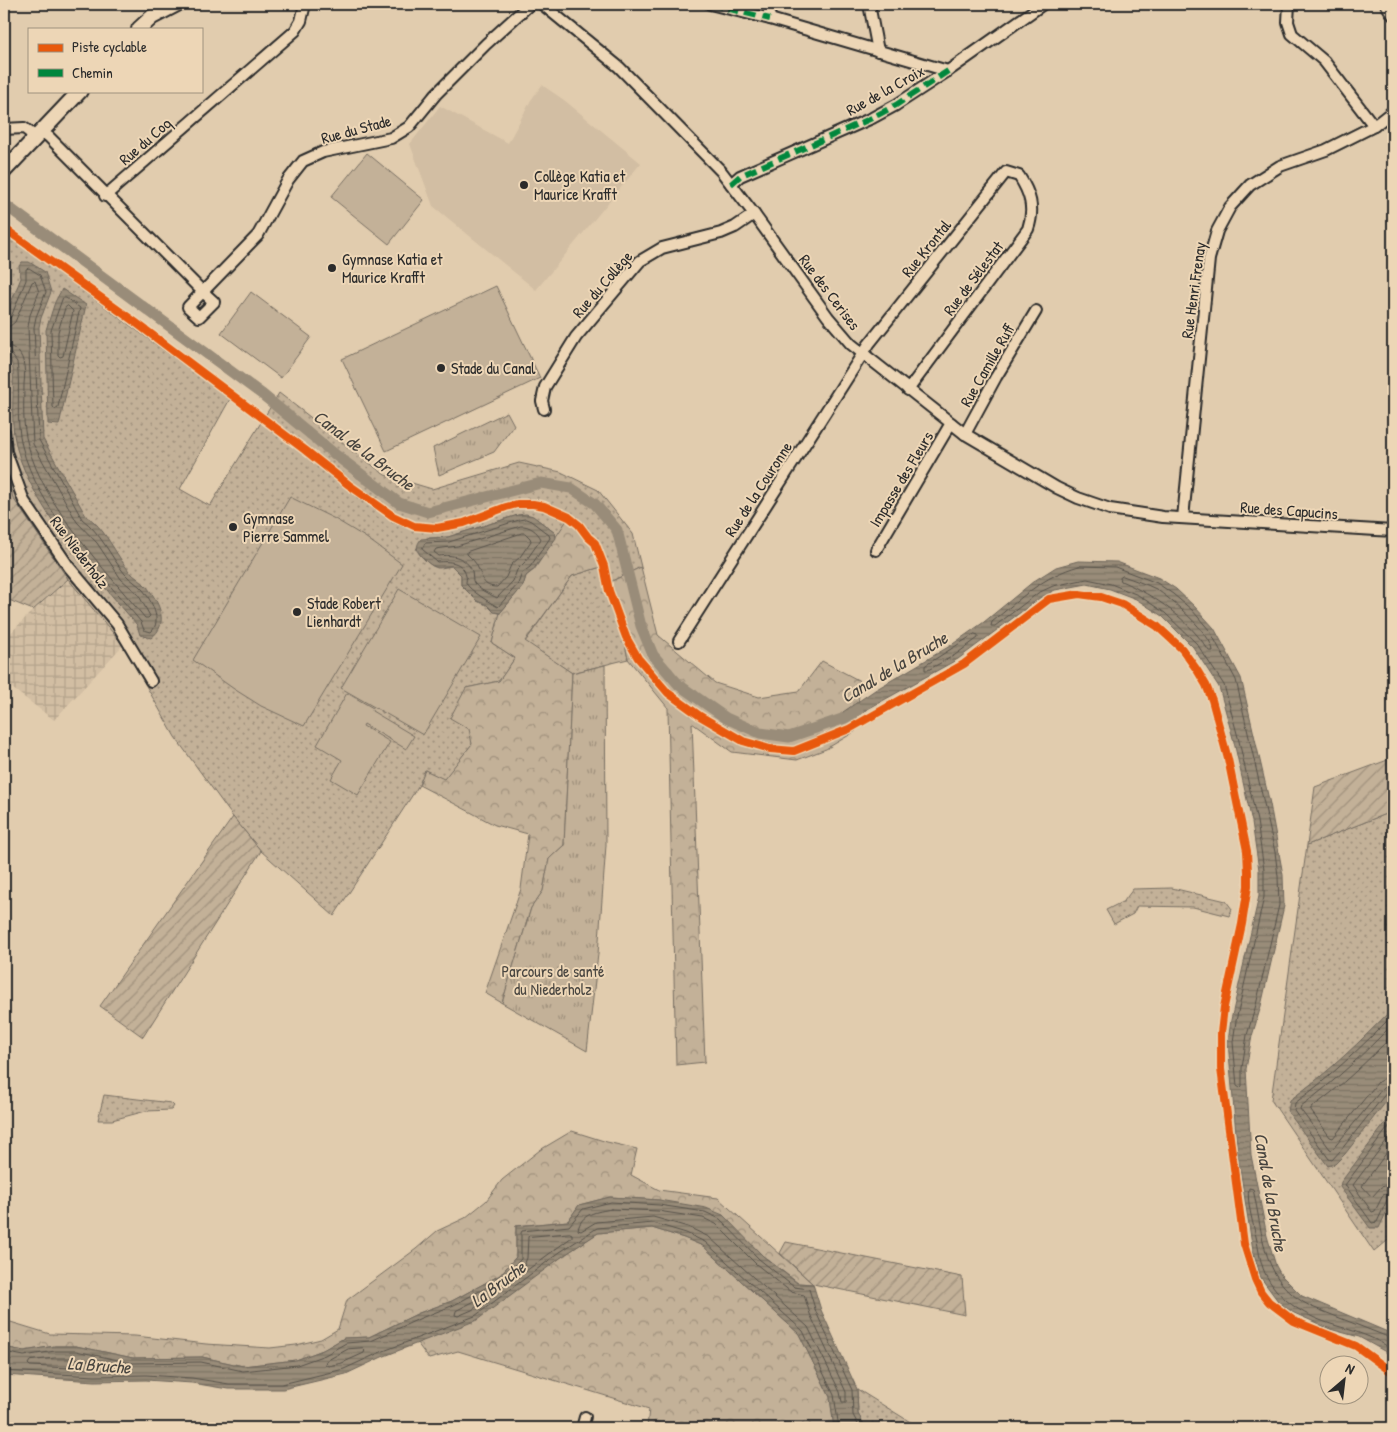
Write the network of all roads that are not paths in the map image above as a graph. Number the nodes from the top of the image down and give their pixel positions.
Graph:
1 (157, 4) edge
2 (177, 4) edge
3 (306, 4) edge
4 (530, 4) edge
5 (542, 4) edge
6 (710, 4) edge
7 (768, 4) edge
8 (869, 4) edge
9 (1043, 4) edge
10 (1289, 4) edge
11 (1386, 4) edge
12 (1393, 15) edge
13 (152, 17) junction
14 (770, 19) junction
15 (139, 28) edge
16 (878, 50) junction
17 (948, 71) junction
18 (79, 92) edge
19 (1393, 111) edge
20 (1374, 126) junction
21 (4, 129) edge
22 (40, 135) junction
23 (4, 172) edge
24 (1019, 176) joint
25 (731, 184) junction
26 (105, 196) junction
27 (754, 214) junction
28 (1036, 311) dead end
29 (862, 354) junction
30 (908, 390) junction
31 (544, 409) dead end
32 (951, 423) junction
33 (4, 432) edge
34 (965, 434) junction
35 (1183, 518) junction
36 (1393, 532) edge
37 (876, 550) dead end
38 (679, 641) dead end
39 (151, 681) dead end
40 (586, 1417) dead end
41 (582, 1428) edge

1 - 13 street
2 - 13 main road
3 - 26 street, Rue du Coq
4 - 26 street, Rue du Stade
5 - 25 street, Rue des Cerises
6 - 14 street
7 - 14 street
8 - 16 street
9 - 17 street, Rue de la Croix
10 - 20 street
11 - 12 street
13 - 15 main road
14 - 16 street
16 - 17 street
17 - 25 street, Rue de la Croix
18 - 22 main road
19 - 20 street, Rue Henri Frenay
20 - 35 street, Rue Henri Frenay
21 - 22 street
22 - 23 main road
22 - 26 street
24 - 29 street, Rue Krontal
24 - 30 street, Rue de Sélestat
25 - 27 street, Rue des Cerises
27 - 29 street, Rue des Cerises
27 - 31 street, Rue du Collège
28 - 34 street, Rue Camille Ruff
29 - 30 street, Rue des Cerises
29 - 38 street, Rue de la Couronne
30 - 32 street, Rue des Cerises
32 - 34 street, Rue des Cerises
32 - 37 street, Impasse des Fleurs
33 - 39 street, Rue Niederholz
34 - 35 street, Rue des Cerises
35 - 36 street, Rue des Capucins
40 - 41 street

